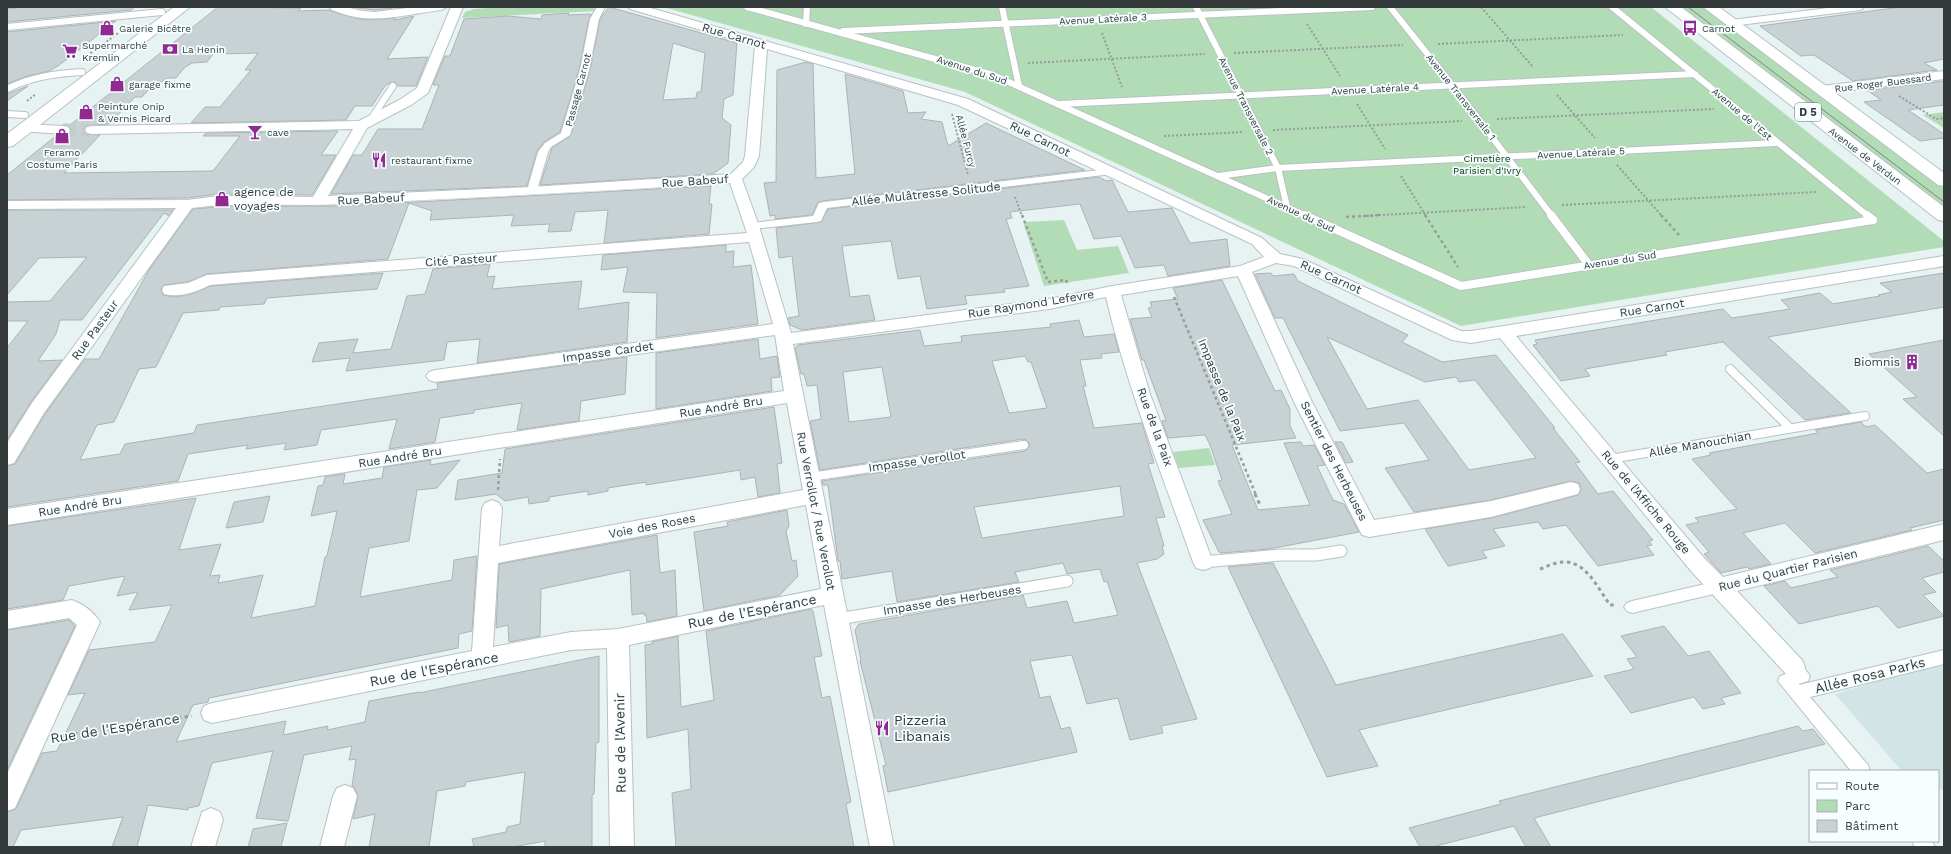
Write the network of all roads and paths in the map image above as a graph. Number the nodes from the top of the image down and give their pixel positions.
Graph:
1 (183, 7) edge
2 (335, 7) edge
3 (441, 7) edge
4 (457, 7) edge
5 (600, 7) edge
6 (634, 7) edge
7 (747, 7) edge
8 (807, 7) edge
9 (1002, 7) edge
10 (1196, 7) edge
11 (1372, 7) edge
12 (1390, 7) edge
13 (1481, 7) edge
14 (1612, 7) edge
15 (1672, 7) edge
16 (1710, 7) edge
17 (1860, 7) edge
18 (166, 10) edge
19 (1299, 10) junction
20 (1200, 15) junction
21 (1097, 20) junction
22 (1731, 23) junction
23 (806, 24) junction
24 (1005, 24) junction
25 (7, 27) edge
26 (834, 31) junction
27 (1645, 34) junction
28 (1510, 40) junction
29 (761, 44) junction
30 (1420, 44) junction
31 (1323, 49) junction
32 (1220, 54) junction
33 (1112, 59) junction
34 (1014, 63) junction
35 (82, 72) junction
36 (1695, 74) junction
37 (1944, 75) edge
38 (1545, 81) junction
39 (1878, 84) junction
40 (393, 86) dead end
41 (1019, 86) junction
42 (1453, 86) junction
43 (7, 89) edge
44 (1348, 90) junction
45 (1822, 90) junction
46 (1241, 95) junction
47 (948, 97) junction
48 (1127, 101) junction
49 (1055, 104) junction
50 (1734, 108) junction
51 (7, 114) edge
52 (1575, 116) junction
53 (1944, 118) edge
54 (1479, 120) junction
55 (24, 122) junction
56 (366, 124) junction
57 (1370, 126) junction
58 (7, 129) edge
59 (63, 130) tunnel mouth
60 (92, 130) tunnel mouth
61 (1259, 131) junction
62 (1138, 140) junction
63 (7, 142) edge
64 (1777, 143) junction
65 (1606, 152) junction
66 (1506, 157) junction
67 (1393, 162) junction
68 (1278, 168) junction
69 (1108, 172) junction
70 (1218, 176) junction
71 (735, 178) junction
72 (1944, 181) edge
73 (1011, 185) junction
74 (533, 187) dead end
75 (972, 189) junction
76 (1837, 191) junction
77 (318, 201) junction
78 (1649, 201) junction
79 (187, 204) junction
80 (7, 205) edge
81 (1544, 206) junction
82 (1287, 207) junction
83 (1424, 212) junction
84 (1944, 216) edge
85 (1312, 218) junction
86 (1874, 220) joint
87 (753, 231) junction
88 (1691, 249) junction
89 (1275, 258) junction
90 (1944, 261) edge
91 (1589, 265) junction
92 (1243, 270) junction
93 (1168, 282) junction
94 (1469, 285) junction
95 (170, 290) dead end
96 (1112, 291) junction
97 (1093, 295) junction
98 (1504, 332) junction
99 (783, 333) junction
100 (1730, 369) dead end
101 (435, 376) dead end
102 (794, 396) junction
103 (1865, 416) dead end
104 (1790, 428) junction
105 (502, 441) junction
106 (1024, 445) dead end
107 (7, 458) edge
108 (1610, 459) junction
109 (811, 486) junction
110 (1571, 489) dead end
111 (1260, 505) dead end
112 (492, 508) joint
113 (7, 517) edge
114 (1944, 532) edge
115 (1341, 551) dead end
116 (490, 556) junction
117 (1203, 562) joint
118 (1540, 569) dead end
119 (1067, 581) dead end
120 (1718, 587) junction
121 (832, 595) junction
122 (1632, 607) joint
123 (7, 620) edge
124 (838, 620) junction
125 (618, 638) junction
126 (1944, 657) edge
127 (482, 659) junction
128 (1794, 667) joint
129 (1797, 693) junction
130 (212, 713) joint
131 (35, 740) junction
132 (1861, 770) edge
133 (345, 796) dead end
134 (7, 800) edge
135 (211, 820) dead end
136 (203, 847) edge
137 (332, 847) edge
138 (622, 847) edge
139 (882, 847) edge

1 - 55 main road
2 - 3 street
4 - 56 street
5 - 74 street, Passage Carnot
6 - 29 street, Rue Carnot
7 - 23 lane, Avenue du Sud
8 - 23 lane
9 - 24 lane
10 - 20 lane, Avenue Transversale 2
11 - 19 lane, Avenue Latérale 3
12 - 30 lane, Avenue Transversale 1
13 - 28 path
14 - 27 lane, Avenue de l'Est
15 - 84 main road, Avenue de Verdun / D 5
16 - 22 main road, D 5
17 - 22 lane
18 - 25 lane
18 - 35 main road
19 - 20 lane, Avenue Latérale 3
19 - 31 path
20 - 21 lane, Avenue Latérale 3
20 - 32 lane, Avenue Transversale 2
21 - 24 lane, Avenue Latérale 3
21 - 33 path
22 - 45 main road, D 5
23 - 26 lane, Avenue du Sud
24 - 26 lane, Avenue Latérale 3
24 - 34 lane
26 - 41 lane, Avenue du Sud
27 - 28 path
27 - 36 lane, Avenue de l'Est
28 - 30 path
28 - 38 path
29 - 47 street, Rue Carnot
29 - 71 street
30 - 31 path
30 - 42 lane, Avenue Transversale 1
31 - 32 path
31 - 44 path
32 - 33 path
32 - 46 lane, Avenue Transversale 2
33 - 34 path
33 - 48 path
34 - 41 lane
35 - 43 lane
35 - 55 main road
36 - 38 lane, Avenue Latérale 4
36 - 50 lane, Avenue de l'Est
37 - 39 street, Rue Roger Buessard
38 - 42 lane, Avenue Latérale 4
38 - 52 path
39 - 45 street, Rue Roger Buessard
39 - 53 path
40 - 56 lane
41 - 49 lane, Avenue du Sud
42 - 44 lane, Avenue Latérale 4
42 - 54 lane, Avenue Transversale 1
44 - 46 lane, Avenue Latérale 4
44 - 57 path
45 - 72 main road, D 5
46 - 48 lane, Avenue Latérale 4
46 - 61 lane, Avenue Transversale 2
47 - 69 street, Rue Carnot
47 - 75 path, Allée Furcy
48 - 49 lane, Avenue Latérale 4
49 - 62 lane, Avenue du Sud
50 - 52 path
50 - 64 lane, Avenue de l'Est
51 - 55 lane
52 - 54 path
52 - 65 path
54 - 57 path
54 - 66 lane, Avenue Transversale 1
55 - 58 main road
55 - 59 street
55 - 63 main road
56 - 60 street
56 - 77 street
57 - 61 path
57 - 67 path
61 - 62 path
61 - 68 lane, Avenue Transversale 2
62 - 70 lane, Avenue du Sud
64 - 65 lane, Avenue Latérale 5
64 - 76 lane, Avenue de l'Est
65 - 66 lane, Avenue Latérale 5
65 - 78 path
66 - 67 lane, Avenue Latérale 5
66 - 81 lane, Avenue Transversale 1
67 - 68 lane, Avenue Latérale 5
67 - 83 path
68 - 70 lane, Avenue Latérale 5
68 - 82 lane, Avenue Transversale 2
69 - 73 street, Allée Mulâtresse Solitude
69 - 89 street, Rue Carnot
70 - 82 lane, Avenue du Sud
71 - 77 street, Rue Babeuf
71 - 87 street, Rue Verrollot / Rue Verollot
73 - 75 street, Allée Mulâtresse Solitude
73 - 97 path
75 - 87 street, Allée Mulâtresse Solitude
76 - 78 path
76 - 86 lane, Avenue de l'Est
77 - 79 street, Rue Babeuf
78 - 81 path
78 - 88 path
79 - 80 street, Rue Babeuf
79 - 107 street, Rue Pasteur
81 - 83 path
81 - 91 lane, Avenue Transversale 1
82 - 85 lane, Avenue du Sud
83 - 85 path
83 - 94 path
85 - 94 lane, Avenue du Sud
86 - 88 lane, Avenue du Sud
87 - 95 street, Cité Pasteur
87 - 99 street, Rue Verrollot / Rue Verollot
88 - 91 lane, Avenue du Sud
89 - 92 street, Rue Raymond Lefevre
89 - 98 street, Rue Carnot
90 - 98 street, Rue Carnot
91 - 94 lane, Avenue du Sud
92 - 93 street, Rue Raymond Lefevre
92 - 110 street, Sentier des Herbeuses
93 - 96 street, Rue Raymond Lefevre
93 - 111 path, Impasse de la Paix
96 - 97 street, Rue Raymond Lefevre
96 - 117 street, Rue de la Paix
97 - 99 street, Rue Raymond Lefevre
98 - 108 street, Rue de l'Affiche Rouge
99 - 101 street, Impasse Cardet
99 - 102 street, Rue Verrollot / Rue Verollot
100 - 104 lane
102 - 105 street, Rue André Bru
102 - 109 street, Rue Verrollot / Rue Verollot
103 - 104 lane, Allée Manouchian
104 - 108 lane, Allée Manouchian
105 - 112 path
105 - 113 street, Rue André Bru
106 - 109 lane, Impasse Verollot
108 - 120 street, Rue de l'Affiche Rouge
109 - 116 street, Voie des Roses
109 - 121 street, Rue Verrollot / Rue Verollot
112 - 116 street
114 - 120 street, Rue du Quartier Parisien
115 - 117 lane
116 - 127 street
118 - 122 path
119 - 124 lane, Impasse des Herbeuses
120 - 122 street, Rue du Quartier Parisien
120 - 128 street, Rue de l'Affiche Rouge
121 - 124 street, Rue Verrollot / Rue Verollot
121 - 125 street, Rue de l'Espérance
123 - 131 street
124 - 139 street, Rue Verrollot / Rue Verollot
125 - 127 street, Rue de l'Espérance
125 - 138 street, Rue de l'Avenir
126 - 129 street, Allée Rosa Parks
127 - 130 street, Rue de l'Espérance
128 - 129 street
129 - 132 street
130 - 131 path, Rue de l'Espérance
131 - 134 street
133 - 137 street
135 - 136 street

